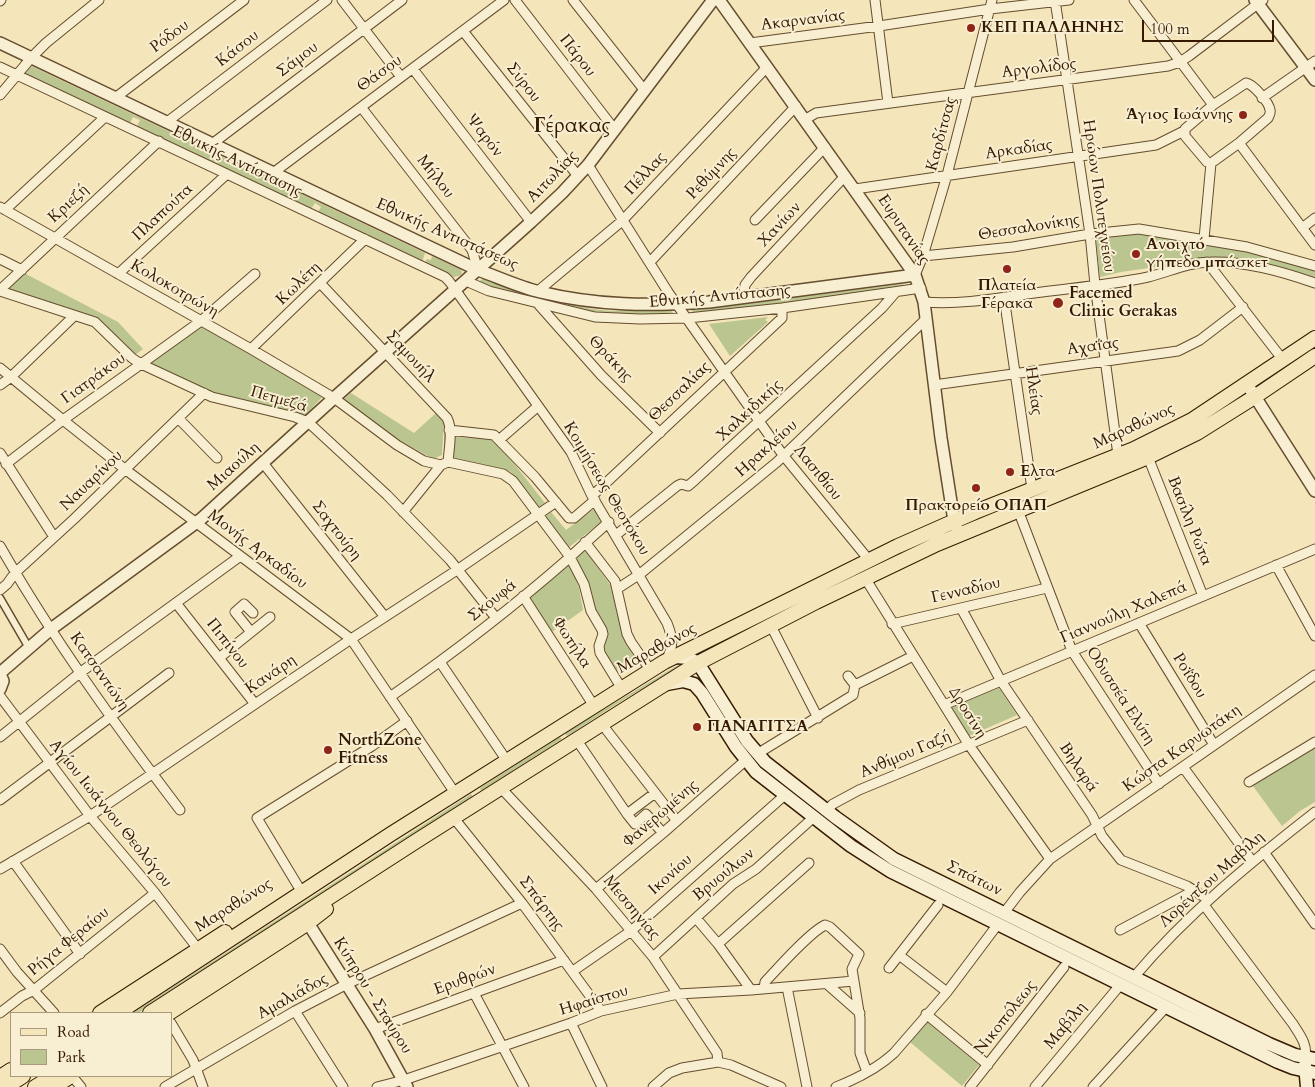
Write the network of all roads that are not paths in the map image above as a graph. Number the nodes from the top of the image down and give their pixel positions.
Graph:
1 (99, 0) edge
2 (244, 0) edge
3 (327, 0) edge
4 (342, 0) edge
5 (402, 0) edge
6 (504, 0) edge
7 (514, 0) edge
8 (573, 0) edge
9 (713, 0) edge
10 (719, 0) edge
11 (875, 0) edge
12 (1069, 0) edge
13 (1134, 0) edge
14 (1055, 1) edge
15 (1259, 2) edge
16 (991, 5) edge
17 (879, 26) junction
18 (364, 29) junction
19 (463, 31) junction
20 (750, 42) junction
21 (0, 43) edge
22 (31, 58) junction
23 (1180, 62) junction
24 (1310, 64) edge
25 (0, 67) edge
26 (767, 67) junction
27 (413, 69) junction
28 (18, 75) junction
29 (401, 77) junction
30 (1067, 80) junction
31 (1315, 80) edge
32 (645, 90) junction
33 (969, 93) junction
34 (0, 95) edge
35 (115, 98) junction
36 (1262, 98) junction
37 (888, 103) junction
38 (1213, 105) junction
39 (362, 106) junction
40 (796, 106) junction
41 (105, 116) junction
42 (806, 119) junction
43 (167, 122) junction
44 (615, 130) junction
45 (1184, 131) junction
46 (159, 141) junction
47 (212, 144) junction
48 (1239, 144) junction
49 (825, 147) junction
50 (1078, 156) junction
51 (1211, 163) junction
52 (588, 165) junction
53 (273, 173) junction
54 (227, 174) junction
55 (947, 175) junction
56 (578, 176) junction
57 (845, 176) junction
58 (855, 189) junction
59 (2, 208) edge
60 (1315, 218) edge
61 (755, 220) dead end
62 (622, 221) junction
63 (531, 222) junction
64 (1302, 228) junction
65 (1090, 234) junction
66 (55, 237) junction
67 (366, 239) junction
68 (1204, 239) junction
69 (1315, 245) edge
70 (923, 256) junction
71 (0, 259) edge
72 (650, 262) junction
73 (1208, 262) junction
74 (1315, 266) edge
75 (22, 270) junction
76 (478, 270) junction
77 (118, 274) junction
78 (255, 274) dead end
79 (915, 275) junction
80 (466, 281) junction
81 (1315, 283) edge
82 (321, 284) junction
83 (1095, 285) junction
84 (921, 288) junction
85 (456, 290) junction
86 (0, 291) edge
87 (538, 291) junction
88 (895, 293) junction
89 (743, 297) junction
90 (1004, 297) junction
91 (924, 302) junction
92 (677, 304) junction
93 (539, 305) junction
94 (1243, 307) junction
95 (782, 308) junction
96 (74, 316) junction
97 (688, 318) junction
98 (926, 319) junction
99 (201, 322) junction
100 (1315, 338) edge
101 (252, 349) junction
102 (386, 352) junction
103 (1315, 356) edge
104 (1283, 360) junction
105 (1106, 361) junction
106 (141, 364) junction
107 (0, 368) edge
108 (724, 371) junction
109 (1016, 373) junction
110 (11, 377) junction
111 (0, 384) edge
112 (934, 384) junction
113 (1247, 384) junction
114 (204, 394) junction
115 (1256, 396) junction
116 (334, 398) junction
117 (537, 407) junction
118 (179, 419) junction
119 (63, 420) junction
120 (308, 422) junction
121 (760, 422) junction
122 (449, 430) junction
123 (660, 433) junction
124 (499, 440) junction
125 (0, 454) edge
126 (1118, 455) junction
127 (783, 456) junction
128 (1148, 457) junction
129 (217, 458) dead end
130 (263, 463) junction
131 (444, 463) junction
132 (6, 464) junction
133 (126, 470) junction
134 (1032, 489) junction
135 (1315, 492) edge
136 (594, 498) junction
137 (556, 502) junction
138 (1018, 510) junction
139 (403, 512) junction
140 (538, 515) junction
141 (954, 521) junction
142 (609, 522) junction
143 (196, 523) junction
144 (616, 535) junction
145 (959, 535) junction
146 (54, 537) junction
147 (585, 542) junction
148 (0, 546) edge
149 (1315, 549) edge
150 (239, 557) junction
151 (570, 557) junction
152 (869, 560) junction
153 (1276, 565) junction
154 (457, 570) junction
155 (15, 573) junction
156 (640, 574) junction
157 (865, 578) junction
158 (1047, 588) junction
159 (617, 589) junction
160 (0, 590) edge
161 (523, 596) junction
162 (1203, 596) junction
163 (0, 598) edge
164 (176, 603) junction
165 (961, 608) junction
166 (253, 613) dead end
167 (270, 617) dead end
168 (385, 617) junction
169 (496, 618) junction
170 (1139, 623) junction
171 (892, 624) junction
172 (770, 626) junction
173 (51, 629) junction
174 (251, 632) junction
175 (1315, 636) edge
176 (351, 640) junction
177 (29, 648) junction
178 (1072, 651) junction
179 (913, 656) junction
180 (219, 658) junction
181 (670, 659) junction
182 (440, 662) junction
183 (698, 663) junction
184 (651, 671) junction
185 (81, 672) junction
186 (0, 673) edge
187 (169, 673) dead end
188 (1315, 675) edge
189 (848, 676) dead end
190 (1002, 681) junction
191 (855, 685) junction
192 (0, 689) edge
193 (622, 689) junction
194 (653, 690) junction
195 (0, 696) edge
196 (390, 697) junction
197 (255, 704) junction
198 (944, 705) junction
199 (594, 706) junction
200 (111, 715) junction
201 (818, 718) junction
202 (407, 720) junction
203 (1028, 720) junction
204 (20, 723) junction
205 (601, 723) junction
206 (0, 737) edge
207 (576, 739) junction
208 (1315, 742) edge
209 (969, 745) junction
210 (1214, 745) junction
211 (751, 757) junction
212 (507, 761) junction
213 (50, 764) junction
214 (1183, 767) junction
215 (153, 774) junction
216 (1250, 782) dead end
217 (1159, 784) junction
218 (500, 787) junction
219 (456, 793) junction
220 (655, 793) junction
221 (785, 795) junction
222 (0, 800) edge
223 (638, 806) junction
224 (180, 810) dead end
225 (826, 811) junction
226 (1315, 812) edge
227 (627, 814) junction
228 (646, 814) junction
229 (90, 816) junction
230 (814, 817) junction
231 (453, 818) junction
232 (677, 821) junction
233 (1098, 826) junction
234 (663, 833) junction
235 (391, 834) junction
236 (418, 840) junction
237 (1264, 852) junction
238 (1050, 859) junction
239 (13, 861) junction
240 (1252, 861) junction
241 (809, 863) dead end
242 (0, 869) edge
243 (298, 886) junction
244 (596, 889) junction
245 (1195, 890) junction
246 (155, 893) junction
247 (522, 902) junction
248 (1206, 902) junction
249 (938, 906) dead end
250 (696, 918) junction
251 (1001, 918) junction
252 (308, 923) junction
253 (1315, 924) edge
254 (1120, 930) dead end
255 (631, 931) junction
256 (718, 944) junction
257 (0, 949) edge
258 (198, 949) junction
259 (80, 954) junction
260 (899, 955) junction
261 (653, 957) junction
262 (564, 960) junction
263 (1064, 967) dead end
264 (889, 968) dead end
265 (572, 971) junction
266 (1134, 977) junction
267 (854, 981) junction
268 (347, 984) junction
269 (827, 984) junction
270 (1121, 984) junction
271 (787, 987) junction
272 (764, 989) junction
273 (34, 990) junction
274 (751, 990) junction
275 (947, 992) junction
276 (474, 993) junction
277 (678, 994) junction
278 (1166, 1007) junction
279 (601, 1011) junction
280 (53, 1012) edge
281 (102, 1012) edge
282 (120, 1012) edge
283 (152, 1012) edge
284 (172, 1012) edge
285 (295, 1012) junction
286 (0, 1013) edge
287 (860, 1013) junction
288 (926, 1014) junction
289 (572, 1023) junction
290 (172, 1025) edge
291 (375, 1029) junction
292 (501, 1046) junction
293 (1310, 1058) edge
294 (718, 1062) junction
295 (988, 1065) junction
296 (198, 1069) junction
297 (867, 1072) junction
298 (1310, 1072) edge
299 (21, 1077) edge
300 (51, 1077) edge
301 (70, 1077) edge
302 (73, 1077) edge
303 (405, 1083) edge
304 (6, 1087) edge
305 (36, 1087) edge
306 (54, 1087) edge
307 (81, 1087) edge
308 (165, 1087) edge
309 (203, 1087) edge
310 (343, 1087) edge
311 (377, 1087) edge
312 (524, 1087) edge
313 (602, 1087) edge
314 (653, 1087) edge
315 (781, 1087) edge
316 (808, 1087) edge
317 (836, 1087) edge
318 (970, 1087) edge
319 (1035, 1087) edge
320 (1092, 1087) edge
321 (1307, 1087) edge

1 - 22 street
2 - 35 street, Ρόδου
3 - 43 street, Κάσου
4 - 18 street
5 - 18 street, Σάμου
6 - 19 street, Θάσου
7 - 44 street, Πάρου
8 - 32 street
9 - 32 street, Αιτωλίας
10 - 20 street, Ευρυτανίας
11 - 17 street
12 - 14 street, Ακαρνανίας
13 - 23 street
14 - 16 street, Ακαρνανίας
14 - 30 street, Ηρώων Πολυτεχνείου
15 - 23 street, Αργολίδος
15 - 24 street
16 - 17 street, Ακαρνανίας
16 - 33 street, Καρδίτσας
17 - 20 street, Ακαρνανίας
17 - 37 street
18 - 29 street
18 - 47 street, Σάμου
19 - 27 street, Θάσου
19 - 56 street, Σύρου
20 - 26 street, Ευρυτανίας
21 - 22 street, Εθνικής Αντιστάσεως
22 - 28 street
22 - 35 street, Εθνικής Αντιστάσεως
23 - 30 street, Αργολίδος
23 - 38 street
24 - 31 street
24 - 36 street
25 - 28 street, Εθνικής Αντίστασης
26 - 40 street, Ευρυτανίας
26 - 62 street, Πέλλας
27 - 29 street, Θάσου
27 - 63 street, Ψαρόν
28 - 34 street
28 - 41 street, Εθνικής Αντίστασης
29 - 39 street, Θάσου
30 - 33 street, Αργολίδος
30 - 50 street, Ηρώων Πολυτεχνείου
32 - 44 street, Αιτωλίας
33 - 37 street, Αργολίδος
33 - 55 street, Καρδίτσας
35 - 43 street, Εθνικής Αντιστάσεως
36 - 38 street, Αρκαδίας
36 - 48 street
37 - 42 street, Αργολίδος
38 - 45 street, Αρκαδίας
39 - 53 street, Θάσου
39 - 76 street, Μήλου
40 - 42 street, Ευρυτανίας
40 - 72 street, Ρεθύμνης
41 - 46 street, Εθνικής Αντίστασης
41 - 59 street
42 - 49 street, Ευρυτανίας
43 - 47 street, Εθνικής Αντιστάσεως
44 - 52 street, Αιτωλίας
45 - 50 street, Αρκαδίας
45 - 51 street
46 - 54 street, Εθνικής Αντίστασης
46 - 66 street, Κριεζή
47 - 53 street, Εθνικής Αντιστάσεως
48 - 51 street
48 - 64 street
49 - 57 street, Ευρυτανίας
49 - 61 street
50 - 55 street, Αρκαδίας
50 - 65 street, Ηρώων Πολυτεχνείου
51 - 68 street
52 - 56 street, Αιτωλίας
52 - 62 street, Λασιθίου
53 - 76 street, Εθνικής Αντιστάσεως
54 - 67 street, Εθνικής Αντίστασης
54 - 77 street, Πλαπούτα
55 - 58 street, Αρκαδίας
55 - 70 street, Καρδίτσας
56 - 63 street, Αιτωλίας
57 - 58 street, Ευρυτανίας
57 - 89 street, Χανίων
58 - 79 street, Ευρυτανίας
59 - 66 street, Κολοκοτρώνη
60 - 64 street
62 - 72 street, Λασιθίου
62 - 87 street, Πέλλας
63 - 76 street, Αιτωλίας
64 - 69 street
65 - 68 street, Θεσσαλονίκης
65 - 70 street, Θεσσαλονίκης
65 - 83 street, Ηρώων Πολυτεχνείου
66 - 75 street, Κριεζή
66 - 77 street, Κολοκοτρώνη
67 - 82 street, Κωλέτη
67 - 85 street, Εθνικής Αντίστασης
68 - 74 street, Θεσσαλονίκης
70 - 79 street, Καρδίτσας
71 - 75 street
72 - 92 street, Λασιθίου
73 - 81 street
73 - 83 street
73 - 94 street
75 - 86 street, Κριεζή
76 - 80 street, Μιαούλη
76 - 87 street, Εθνικής Αντιστάσεως
77 - 99 street, Κολοκοτρώνη
78 - 99 street, Γιατράκου
79 - 84 street, Ευρυτανίας
79 - 89 street, Εθνικής Αντιστάσεως
80 - 85 street, Μιαούλη
80 - 93 street, Εθνικής Αντίστασης
82 - 101 street, Κωλέτη
82 - 102 street, Σαμουήλ
83 - 90 street
83 - 105 street, Ηρώων Πολυτεχνείου
84 - 88 street, Εθνικής Αντίστασης
84 - 91 street, Ευρυτανίας
85 - 102 street, Μιαούλη
85 - 117 street, Κοιμήσεως Θεοτόκου
86 - 96 street, Πετμεζά
87 - 92 street, Εθνικής Αντιστάσεως
88 - 95 street, Εθνικής Αντίστασης
88 - 121 street, Χαλκιδικής
89 - 92 street, Εθνικής Αντιστάσεως
90 - 91 street
90 - 109 street, Ηλείας
91 - 98 street, Ευρυτανίας
92 - 97 street, Λασιθίου
93 - 97 street, Εθνικής Αντίστασης
93 - 123 street, Θράκης
94 - 104 street
94 - 105 street, Αχαΐας
95 - 97 street, Εθνικής Αντίστασης
95 - 108 street, Θεσσαλίας
96 - 106 street, Πετμεζά
96 - 110 street
97 - 108 street, Λασιθίου
98 - 112 street, Ευρυτανίας
98 - 127 street, Ηρακλείου
99 - 101 street, Κολοκοτρώνη
99 - 106 street, Γιατράκου
100 - 104 main road, Μαραθώνος
101 - 116 street, Κολοκοτρώνη
102 - 116 street, Μιαούλη
102 - 122 street, Σαμουήλ
103 - 115 main road, Μαραθώνος
104 - 113 main road, Μαραθώνος
105 - 109 street, Αχαΐας
105 - 126 street, Ηρώων Πολυτεχνείου
106 - 114 street, Πετμεζά
106 - 119 street, Γιατράκου
107 - 110 street, Μονής Αρκαδίου
108 - 121 street, Λασιθίου
108 - 123 street, Θεσσαλίας
109 - 112 street, Αχαΐας
109 - 134 street, Ηλείας
110 - 111 street
110 - 119 street, Μονής Αρκαδίου
112 - 141 street, Ευρυτανίας
113 - 115 street
113 - 126 main road, Μαραθώνος
114 - 118 street, Ναυαρίνου
114 - 120 street, Πετμεζά
115 - 128 main road, Μαραθώνος
115 - 135 street
116 - 120 street, Μιαούλη
116 - 131 street, Κολοκοτρώνη
117 - 124 street
117 - 136 street, Κοιμήσεως Θεοτόκου
118 - 129 street
118 - 133 street, Ναυαρίνου
119 - 132 street, Γιατράκου
119 - 133 street, Μονής Αρκαδίου
120 - 130 street, Μιαούλη
120 - 139 street, Πετμεζά
121 - 127 street, Λασιθίου
121 - 144 street, Χαλκιδικής
122 - 124 street
122 - 131 street, Σαμουήλ
123 - 136 street, Θεσσαλίας
124 - 137 street
125 - 132 street
126 - 134 main road, Μαραθώνος
127 - 152 street, Λασιθίου
127 - 156 street, Ηρακλείου
128 - 138 main road, Μαραθώνος
128 - 162 street, Βασίλη Ρώτα
130 - 143 street, Μιαούλη
130 - 168 street, Σαχτούρη
131 - 139 street
131 - 140 street, Κολοκοτρώνη
132 - 146 street
133 - 143 street, Μονής Αρκαδίου
133 - 146 street, Ναυαρίνου
134 - 141 main road, Μαραθώνος
136 - 137 street, Θεσσαλίας
136 - 142 street, Κοιμήσεως Θεοτόκου
137 - 140 street, Κανάρη
138 - 145 main road, Μαραθώνος
138 - 158 street, Οδυσσέα Ελύτη
139 - 154 street, Πετμεζά
140 - 151 street, Κολοκοτρώνη
140 - 154 street, Κανάρη
141 - 145 street
141 - 152 main road, Μαραθώνος
142 - 144 street, Κοιμήσεως Θεοτόκου
142 - 147 street, Σκουφά
143 - 150 street, Μονής Αρκαδίου
143 - 173 street, Μιαούλη
144 - 156 street, Κοιμήσεως Θεοτόκου
145 - 157 main road, Μαραθώνος
146 - 155 street, Ναυαρίνου
147 - 151 street, Σκουφά
147 - 159 street
148 - 155 street, Κατσαντώνη
149 - 153 street, Γιαννούλη Χαλεπά
150 - 164 street
150 - 176 street, Μονής Αρκαδίου
151 - 161 street, Σκουφά
151 - 193 street, Κολοκοτρώνη
152 - 181 main road, Μαραθώνος
153 - 162 street, Γιαννούλη Χαλεπά
153 - 175 street
154 - 168 street, Κανάρη
154 - 169 street, Πετμεζά
155 - 160 street, Ναυαρίνου
155 - 173 street, Κατσαντώνη
156 - 159 street, Ηρακλείου
156 - 181 street, Κοιμήσεως Θεοτόκου
157 - 171 street, Δροσίνη
157 - 172 main road, Μαραθώνος
158 - 165 street, Γενναδίου
158 - 178 street, Οδυσσέα Ελύτη
159 - 184 street
161 - 169 street, Σκουφά
161 - 199 street, Φωτήλα
162 - 170 street, Γιαννούλη Χαλεπά
163 - 177 street
164 - 180 street, Πιπίνου
164 - 185 street
165 - 171 street, Γενναδίου
165 - 190 street, Βηλαρά
166 - 174 street
167 - 174 street
168 - 176 street, Κανάρη
169 - 182 street, Σκουφά
170 - 178 street, Γιαννούλη Χαλεπά
170 - 210 street, Ροΐδου
171 - 179 street, Δροσίνη
172 - 183 main road, Μαραθώνος
172 - 201 street
173 - 177 street, Μιαούλη
173 - 185 street, Κατσαντώνη
174 - 180 street
176 - 196 street, Μονής Αρκαδίου
176 - 197 street, Κανάρη
177 - 186 street, Μιαούλη
178 - 190 street, Γιαννούλη Χαλεπά
178 - 217 street, Οδυσσέα Ελύτη
179 - 191 street
179 - 198 street, Δροσίνη
180 - 197 street, Πιπίνου
181 - 183 main road
181 - 184 main road, Μαραθώνος
182 - 196 street, Σκουφά
182 - 212 street
183 - 194 main road, Μαραθώνος
183 - 211 main road, Σπάτων
184 - 193 main road, Μαραθώνος
185 - 200 street, Κατσαντώνη
185 - 204 street
186 - 192 street
187 - 200 street
188 - 210 street, Κώστα Καρυωτάκη
189 - 191 street
190 - 198 street, Γιαννούλη Χαλεπά
190 - 203 street, Βηλαρά
191 - 201 street, Φανερωμένης
193 - 199 main road, Μαραθώνος
194 - 205 main road, Μαραθώνος
194 - 211 main road, Σπάτων
195 - 204 street, Αγίου Ιωάννου Θεολόγου
196 - 202 street, Μονής Αρκαδίου
197 - 215 street, Κανάρη
198 - 209 street, Δροσίνη
199 - 212 main road, Μαραθώνος
200 - 213 street
200 - 215 street, Κατσαντώνη
201 - 211 street, Φανερωμένης
202 - 219 street, Μονής Αρκαδίου
202 - 243 street
203 - 209 street, Ανθίμου Γαζή
203 - 233 street, Βηλαρά
204 - 206 street
204 - 213 street, Αγίου Ιωάννου Θεολόγου
205 - 207 main road, Μαραθώνος
205 - 220 street
207 - 218 main road, Μαραθώνος
207 - 227 street
208 - 216 street
209 - 225 street, Ανθίμου Γαζή
209 - 238 street, Δροσίνη
210 - 214 street, Κώστα Καρυωτάκη
211 - 221 main road, Σπάτων
211 - 225 main road, Σπάτων
211 - 232 street, Φανερωμένης
212 - 219 main road, Μαραθώνος
213 - 222 street
213 - 229 street, Αγίου Ιωάννου Θεολόγου
214 - 217 street, Κώστα Καρυωτάκη
214 - 240 street
215 - 224 street, Κατσαντώνη
215 - 229 street, Κανάρη
217 - 233 street, Κώστα Καρυωτάκη
218 - 231 main road, Μαραθώνος
218 - 244 street, Μεσσηνίας
219 - 235 main road, Μαραθώνος
220 - 223 street
220 - 232 street
221 - 230 main road, Σπάτων
221 - 255 street, Ικονίου
223 - 227 street
223 - 228 street
225 - 251 main road, Σπάτων
226 - 237 street, Λορέντζου Μαβίλη
227 - 228 street
228 - 234 street
229 - 239 street, Κανάρη
229 - 246 street, Αγίου Ιωάννου Θεολόγου
230 - 250 street, Βρυούλων
230 - 251 main road, Σπάτων
231 - 236 main road, Μαραθώνος
231 - 247 street, Σπάρτης
232 - 234 street, Φανερωμένης
233 - 238 street, Κώστα Καρυωτάκη
233 - 245 street, Βηλαρά
234 - 244 street, Φανερωμένης
235 - 243 main road, Μαραθώνος
235 - 282 main road, Μαραθώνος
236 - 252 main road, Μαραθώνος
236 - 283 main road, Μαραθώνος
237 - 240 street, Λορέντζου Μαβίλη
237 - 253 street
238 - 251 street, Κώστα Καρυωτάκη
239 - 242 street, Κανάρη
239 - 259 street
240 - 248 street, Λορέντζου Μαβίλη
241 - 256 street
243 - 258 main road, Μαραθώνος
244 - 255 street, Μεσσηνίας
245 - 248 street, Βηλαρά
245 - 254 street
246 - 258 street, Αγίου Ιωάννου Θεολόγου
246 - 259 street, Ρήγα Φεραίου
247 - 262 street, Σπάρτης
247 - 268 street, Αμαλιάδος
248 - 266 street, Λορέντζου Μαβίλη
248 - 293 street, Βηλαρά
249 - 260 street
250 - 256 street
250 - 261 street, Βρυούλων
251 - 266 main road, Σπάτων
251 - 270 main road, Σπάτων
251 - 275 street, Κώστα Καρυωτάκη
252 - 268 street, Κύπρου - Σταύρου
252 - 284 main road, Μαραθώνος
255 - 261 street, Μεσσηνίας
255 - 265 street, Ικονίου
256 - 274 street
257 - 273 street
258 - 281 main road, Μαραθώνος
259 - 273 street, Ρήγα Φεραίου
260 - 264 street
260 - 275 street
261 - 277 street, Μεσσηνίας
262 - 265 street, Σπάρτης
262 - 276 street, Ερυθρών
263 - 295 street, Νικοπόλεως
265 - 279 street, Σπάρτης
266 - 293 main road, Σπάτων
267 - 269 street, Ηφαίστου
267 - 272 street
267 - 287 street
268 - 285 street, Αμαλιάδος
268 - 291 street, Κύπρου - Σταύρου
269 - 271 street, Ηφαίστου
269 - 287 street
270 - 278 main road, Σπάτων
270 - 319 street, Μαβίλη
271 - 272 street, Ηφαίστου
271 - 316 street
272 - 274 street, Ηφαίστου
273 - 280 street
273 - 286 street, Ρήγα Φεραίου
274 - 277 street, Ηφαίστου
275 - 288 street, Κώστα Καρυωτάκη
276 - 291 street, Ερυθρών
276 - 292 street
277 - 279 street, Ηφαίστου
277 - 294 street, Μεσσηνίας
278 - 298 main road, Σπάτων
278 - 320 street
279 - 289 street, Ηφαίστου
285 - 296 street, Αμαλιάδος
285 - 310 street
287 - 297 street
288 - 295 street
288 - 297 street, Κώστα Καρυωτάκη
289 - 292 street, Ηφαίστου
289 - 313 street
290 - 296 street
291 - 303 street, Κύπρου - Σταύρου
292 - 303 street, Ηφαίστου
292 - 312 street
293 - 298 main road
294 - 314 street
294 - 315 street
295 - 318 street, Νικοπόλεως
296 - 308 street, Αμαλιάδος
296 - 309 street
297 - 317 street, Κώστα Καρυωτάκη
298 - 321 main road
299 - 304 main road
300 - 305 main road
301 - 306 main road
302 - 307 street
303 - 311 street, Ηφαίστου

